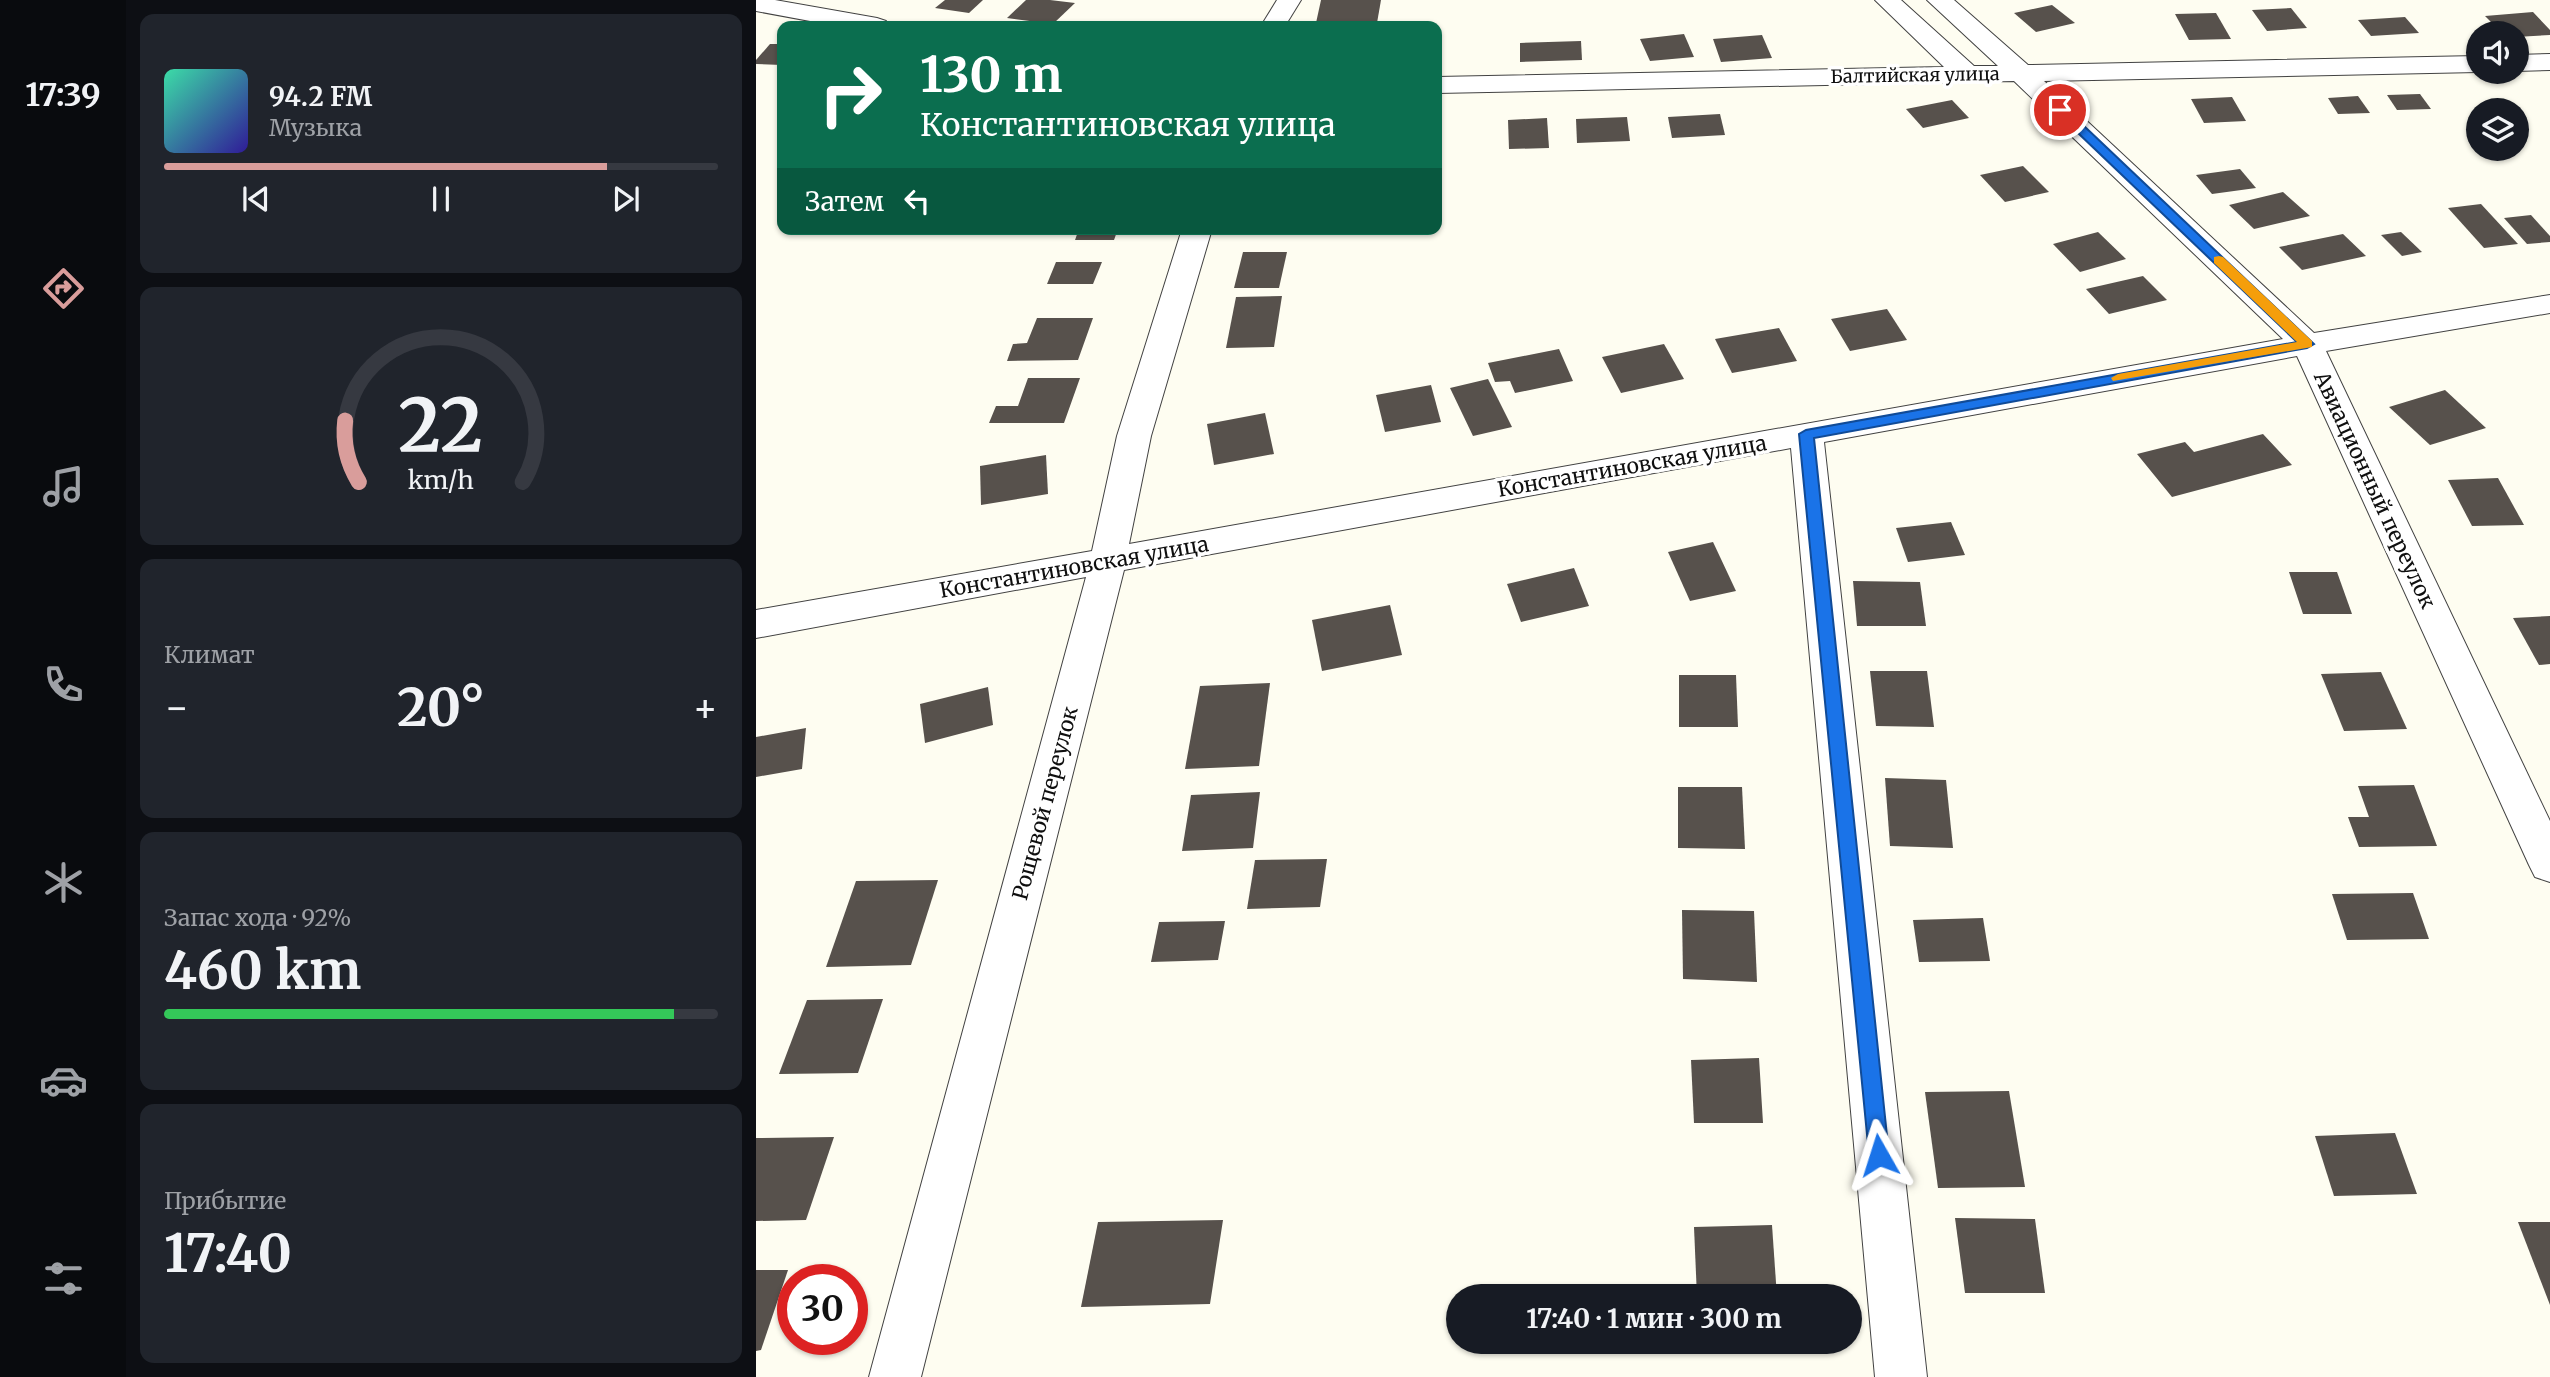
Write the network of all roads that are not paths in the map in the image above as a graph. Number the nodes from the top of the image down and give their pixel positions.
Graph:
1 (1289, 0) edge
2 (1887, 0) edge
3 (1939, 0) edge
4 (756, 4) edge
5 (850, 21) edge
6 (1276, 21) edge
7 (2550, 62) edge
8 (2529, 63) edge
9 (2466, 64) edge
10 (1967, 74) junction
11 (2022, 74) junction
12 (1442, 85) edge
13 (1195, 235) edge
14 (2550, 304) edge
15 (2307, 344) junction
16 (1806, 434) junction
17 (1108, 561) junction
18 (756, 624) edge
19 (2550, 865) edge
20 (895, 1377) edge
21 (1901, 1377) edge

1 - 6 street
2 - 10 street
3 - 11 street, Авиационный переулок
4 - 5 street
7 - 8 street
9 - 11 street, Балтийская улица
10 - 11 street, Балтийская улица
10 - 12 street, Балтийская улица
11 - 15 street, Авиационный переулок
13 - 17 street, Рощевой переулок
14 - 15 street, Константиновская улица
15 - 16 street, Константиновская улица
15 - 19 street, Авиационный переулок
16 - 17 street, Константиновская улица
16 - 21 street
17 - 18 street, Константиновская улица
17 - 20 street, Рощевой переулок

